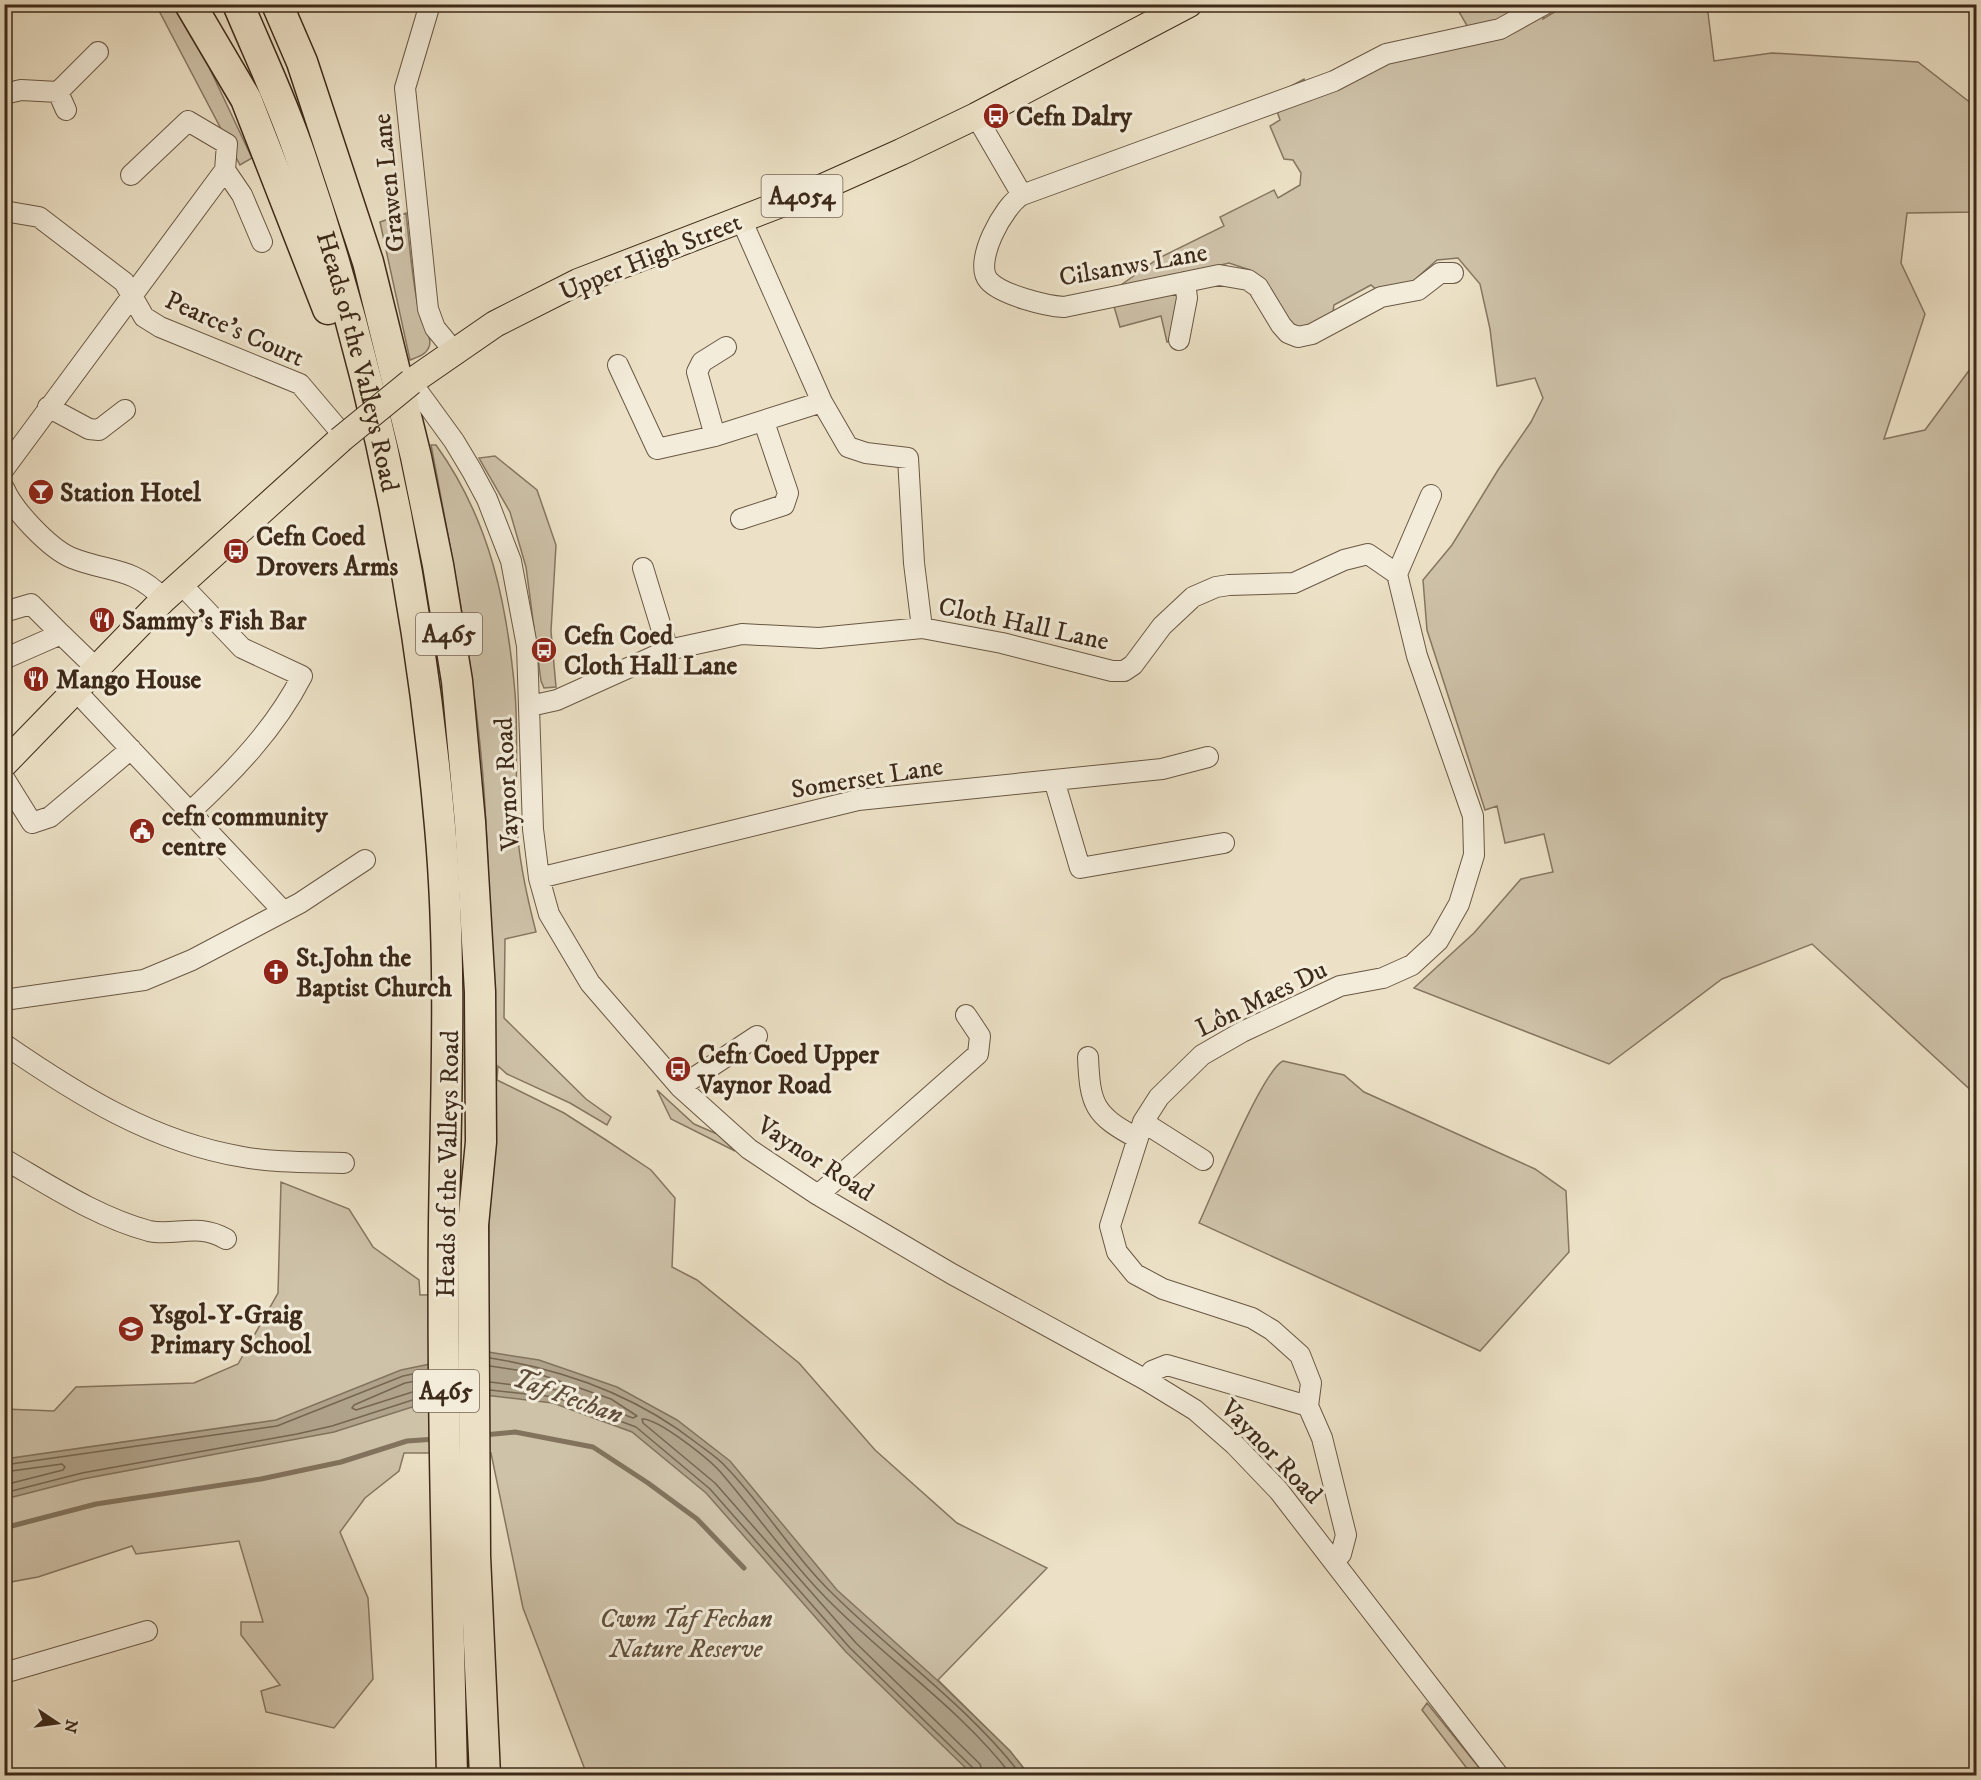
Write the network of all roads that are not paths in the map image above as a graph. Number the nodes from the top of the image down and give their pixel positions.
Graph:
1 (190, 4) edge
2 (238, 4) edge
3 (277, 4) edge
4 (293, 4) edge
5 (430, 4) edge
6 (1189, 4) edge
7 (1545, 4) edge
8 (98, 52) dead end
9 (302, 62) junction
10 (4, 94) edge
11 (976, 116) junction
12 (225, 170) junction
13 (131, 175) dead end
14 (1022, 195) junction
15 (4, 211) edge
16 (741, 219) junction
17 (262, 242) dead end
18 (1453, 273) dead end
19 (1185, 282) junction
20 (132, 294) junction
21 (1179, 340) dead end
22 (726, 347) dead end
23 (454, 351) junction
24 (362, 361) junction
25 (618, 365) dead end
26 (413, 384) junction
27 (822, 402) junction
28 (48, 407) junction
29 (125, 410) dead end
30 (764, 422) junction
31 (340, 435) junction
32 (715, 436) junction
33 (4, 469) edge
34 (4, 488) edge
35 (1431, 495) dead end
36 (741, 519) dead end
37 (643, 567) dead end
38 (1397, 574) junction
39 (173, 591) junction
40 (4, 612) edge
41 (922, 628) junction
42 (61, 634) junction
43 (668, 650) junction
44 (4, 659) edge
45 (96, 668) junction
46 (75, 690) junction
47 (530, 706) junction
48 (131, 749) junction
49 (1208, 757) dead end
50 (4, 764) edge
51 (4, 778) edge
52 (1054, 780) junction
53 (190, 812) junction
54 (1224, 843) dead end
55 (365, 860) dead end
56 (540, 878) junction
57 (283, 911) junction
58 (4, 1000) edge
59 (966, 1015) dead end
60 (757, 1035) dead end
61 (4, 1044) edge
62 (1088, 1057) dead end
63 (680, 1087) junction
64 (1140, 1130) junction
65 (4, 1159) edge
66 (1203, 1160) dead end
67 (344, 1163) dead end
68 (818, 1195) junction
69 (459, 1225) junction
70 (226, 1239) dead end
71 (1146, 1380) junction
72 (1308, 1406) junction
73 (461, 1557) junction
74 (1334, 1562) junction
75 (147, 1631) dead end
76 (4, 1673) edge
77 (452, 1776) edge
78 (485, 1776) edge
79 (1499, 1776) edge

1 - 24 highway
2 - 24 highway, Heads of the Valleys Road / A465
3 - 9 highway, Heads of the Valleys Road / A465
4 - 9 highway
5 - 23 street, Grawen Lane
6 - 11 main road, Upper High Street / A4054
7 - 14 street, Cilsanws Lane
8 - 10 street
9 - 69 highway, Heads of the Valleys Road / A465
11 - 14 street
11 - 16 main road, Upper High Street / A4054
12 - 13 street
12 - 17 street
12 - 20 street
14 - 19 street, Cilsanws Lane
15 - 20 street, Pearce's Court
16 - 23 main road, Upper High Street / A4054
16 - 27 street
18 - 19 street, Cilsanws Lane
19 - 21 street
20 - 28 street
20 - 31 street, Pearce's Court
22 - 32 street
23 - 26 main road, Upper High Street / A4054
24 - 69 highway, Heads of the Valleys Road / A465
25 - 32 street
26 - 31 main road, A4054, bridge
26 - 47 street, Vaynor Road
27 - 30 street
27 - 41 street
28 - 29 street
28 - 33 street
30 - 32 street
30 - 36 street
31 - 39 main road, A4054
34 - 39 street
35 - 38 street
37 - 43 street
38 - 41 street, Cloth Hall Lane
38 - 64 street, Lôn Maes Du
39 - 45 main road, A4054
39 - 53 street
40 - 42 street
41 - 43 street, Cloth Hall Lane
42 - 44 street
42 - 45 street
43 - 47 street, Cloth Hall Lane
45 - 46 main road, A4054
46 - 48 street
46 - 50 main road, A4054
47 - 56 street, Vaynor Road
48 - 51 street
48 - 53 street
49 - 52 street, Somerset Lane
52 - 54 street
52 - 56 street, Somerset Lane
53 - 57 street
55 - 57 street
56 - 63 street, Vaynor Road
57 - 58 street
59 - 68 street
60 - 63 street
61 - 67 street
62 - 64 street
63 - 68 street, Vaynor Road
64 - 66 street
64 - 72 street, Lôn Maes Du
65 - 70 street
68 - 71 street, Vaynor Road
69 - 73 highway, Heads of the Valleys Road / A465
71 - 72 street
71 - 74 street, Vaynor Road
72 - 74 street, Lôn Maes Du
73 - 77 highway, Heads of the Valleys Road / A465
73 - 78 highway, Heads of the Valleys Road / A465
74 - 79 street, Vaynor Road
75 - 76 street

